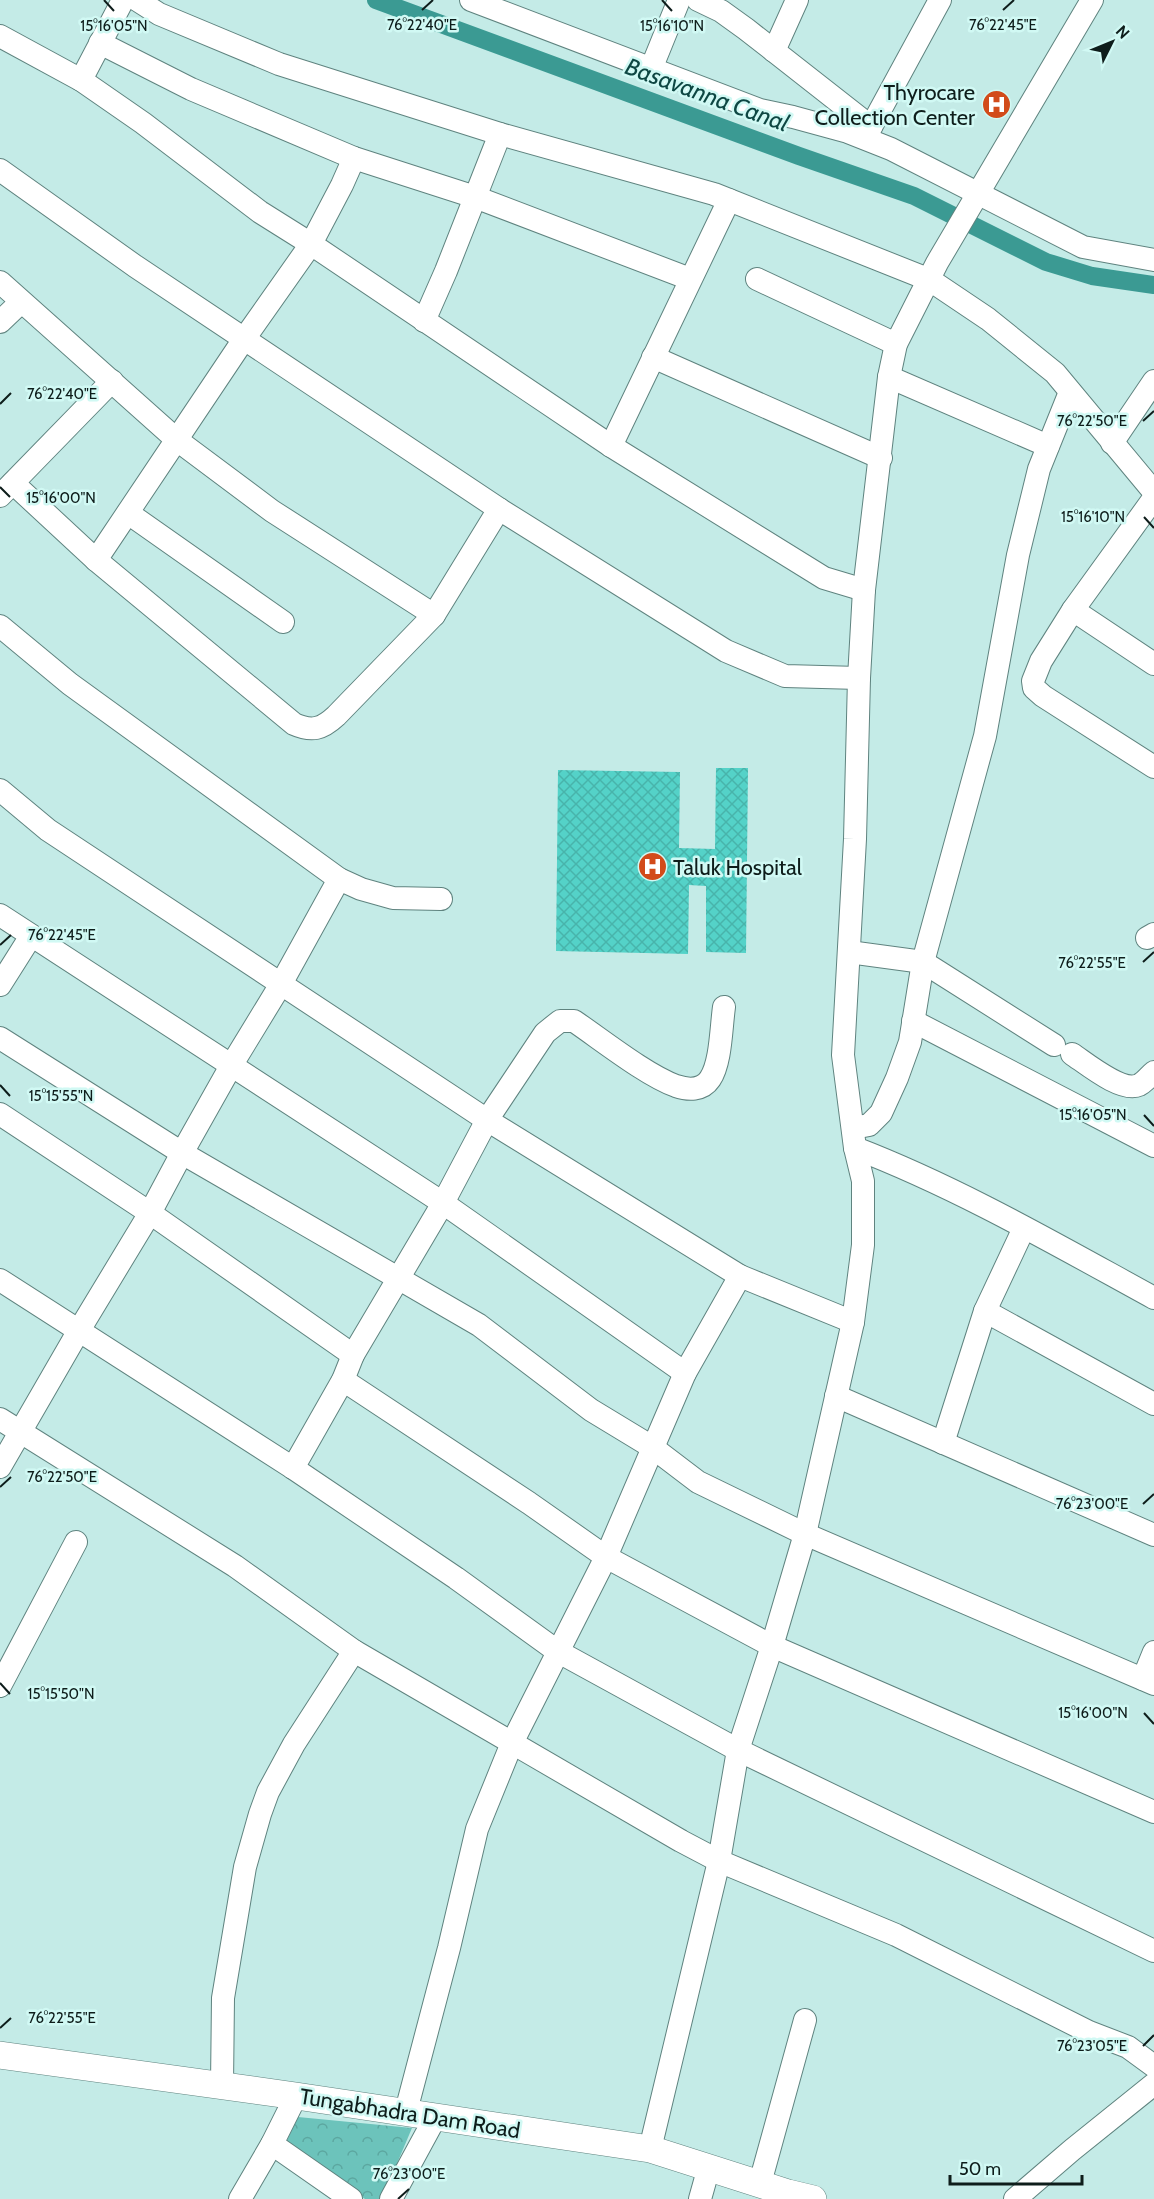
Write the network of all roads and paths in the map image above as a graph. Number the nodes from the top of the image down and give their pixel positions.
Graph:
1 (123, 0) edge
2 (136, 0) edge
3 (471, 0) edge
4 (679, 0) edge
5 (698, 0) edge
6 (796, 0) edge
7 (940, 0) edge
8 (1092, 0) edge
9 (723, 5) edge
10 (0, 36) edge
11 (100, 44) junction
12 (774, 51) junction
13 (651, 69) junction
14 (81, 80) junction
15 (868, 133) junction
16 (500, 134) junction
17 (354, 158) junction
18 (0, 171) edge
19 (475, 196) junction
20 (729, 200) junction
21 (973, 201) junction
22 (311, 244) junction
23 (1154, 260) edge
24 (933, 272) junction
25 (690, 279) junction
26 (757, 279) dead end
27 (0, 282) edge
28 (21, 302) junction
29 (423, 321) junction
30 (0, 322) edge
31 (244, 339) junction
32 (896, 344) junction
33 (653, 357) junction
34 (889, 377) junction
35 (112, 381) junction
36 (1154, 381) edge
37 (1070, 392) junction
38 (177, 440) junction
39 (1112, 443) junction
40 (611, 446) junction
41 (1048, 446) junction
42 (881, 458) junction
43 (7, 490) edge
44 (1154, 492) edge
45 (1154, 498) edge
46 (499, 509) junction
47 (128, 513) junction
48 (96, 560) junction
49 (864, 590) junction
50 (1073, 610) junction
51 (434, 615) junction
52 (283, 622) dead end
53 (0, 626) edge
54 (1154, 664) edge
55 (859, 678) junction
56 (1154, 767) edge
57 (0, 790) edge
58 (339, 879) junction
59 (441, 899) dead end
60 (0, 915) edge
61 (31, 936) junction
62 (849, 952) junction
63 (923, 962) junction
64 (281, 984) junction
65 (0, 985) edge
66 (724, 1007) dead end
67 (913, 1021) junction
68 (0, 1038) edge
69 (231, 1066) junction
70 (1154, 1072) edge
71 (0, 1114) edge
72 (487, 1120) junction
73 (854, 1138) junction
74 (1154, 1146) edge
75 (182, 1153) junction
76 (443, 1203) junction
77 (150, 1213) junction
78 (1024, 1228) junction
79 (740, 1276) junction
80 (0, 1280) edge
81 (398, 1280) junction
82 (1154, 1298) edge
83 (985, 1311) junction
84 (853, 1322) junction
85 (78, 1332) junction
86 (353, 1355) junction
87 (685, 1373) junction
88 (343, 1380) junction
89 (836, 1396) junction
90 (1154, 1404) edge
91 (0, 1419) edge
92 (20, 1432) junction
93 (943, 1443) junction
94 (652, 1447) junction
95 (0, 1467) edge
96 (293, 1468) junction
97 (805, 1534) junction
98 (1154, 1535) edge
99 (76, 1542) dead end
100 (606, 1557) junction
101 (772, 1646) junction
102 (354, 1651) junction
103 (557, 1651) junction
104 (1154, 1652) edge
105 (1149, 1682) edge
106 (0, 1686) edge
107 (512, 1743) junction
108 (738, 1750) junction
109 (1154, 1812) edge
110 (719, 1861) junction
111 (1154, 1951) edge
112 (805, 2020) dead end
113 (0, 2055) edge
114 (1154, 2066) edge
115 (222, 2085) junction
116 (1151, 2092) edge
117 (296, 2096) junction
118 (406, 2112) junction
119 (435, 2118) junction
120 (272, 2144) junction
121 (650, 2149) junction
122 (709, 2167) junction
123 (760, 2183) junction
124 (240, 2199) edge
125 (351, 2199) edge
126 (391, 2199) edge
127 (700, 2199) edge
128 (813, 2199) edge
129 (1015, 2199) edge

1 - 11 street
2 - 16 street
3 - 13 street
4 - 13 street
5 - 9 street
6 - 12 street
7 - 15 street
8 - 21 street
9 - 12 street
10 - 14 street
11 - 14 street
11 - 17 street
12 - 15 street
13 - 15 street
14 - 22 street
15 - 21 street
16 - 19 street
16 - 20 street
17 - 19 street
17 - 22 street
18 - 31 street
19 - 25 street
19 - 29 street
20 - 24 street
20 - 25 street
21 - 23 street
21 - 24 street
22 - 29 street
22 - 31 street
24 - 32 street
24 - 37 street
25 - 33 street
26 - 32 street
27 - 28 street
28 - 30 street
28 - 35 street
29 - 40 street
31 - 38 street
31 - 46 street
32 - 34 street
33 - 40 street
33 - 42 street
34 - 41 street
34 - 42 street
35 - 38 street
35 - 43 street
36 - 39 street
37 - 39 street
37 - 41 street
38 - 47 street
38 - 51 street
39 - 44 street
40 - 49 street
41 - 63 street
42 - 49 street
43 - 48 street
45 - 50 street
46 - 51 street
46 - 55 street
47 - 48 street
47 - 52 street
48 - 51 street
49 - 55 street
50 - 54 street
50 - 56 street
53 - 58 street
55 - 62 street
57 - 64 street
58 - 59 street
58 - 64 street
60 - 61 street
61 - 65 street
61 - 69 street
62 - 63 street
62 - 73 street
63 - 67 street
63 - 70 street
64 - 69 street
64 - 72 street
66 - 72 street
67 - 73 street
67 - 74 street
68 - 75 street
69 - 75 street
69 - 76 street
71 - 77 street
72 - 76 street
72 - 79 street
73 - 78 street
73 - 84 street
75 - 77 street
75 - 81 street
76 - 81 street
76 - 87 street
77 - 85 street
77 - 86 street
78 - 82 street
78 - 83 street
79 - 84 street
79 - 87 street
80 - 85 street
81 - 86 street
81 - 94 street
83 - 90 street
83 - 93 street
84 - 89 street
85 - 92 street
85 - 96 street
86 - 88 street
87 - 94 street
88 - 96 street
88 - 100 street
89 - 93 street
89 - 97 street
91 - 92 street
92 - 95 street
92 - 102 street
93 - 98 street
94 - 97 street
94 - 100 street
96 - 103 street
97 - 101 street
97 - 105 street
99 - 106 street
100 - 101 street
100 - 103 street
101 - 108 street
101 - 109 street
102 - 107 street
102 - 115 street
103 - 107 street
103 - 108 street
104 - 105 street
107 - 110 street
107 - 118 street
108 - 110 street
108 - 111 street
110 - 114 street
110 - 121 street
112 - 123 street
113 - 115 main road, Tungabhadra Dam Road
115 - 117 main road, Tungabhadra Dam Road
116 - 129 street
117 - 118 main road, Tungabhadra Dam Road
117 - 120 street
118 - 119 main road, Tungabhadra Dam Road
119 - 121 main road, Tungabhadra Dam Road
119 - 126 street
120 - 124 street
120 - 125 street
121 - 122 main road, Tungabhadra Dam Road
122 - 123 main road, Tungabhadra Dam Road
122 - 127 street
123 - 128 main road, Tungabhadra Dam Road

